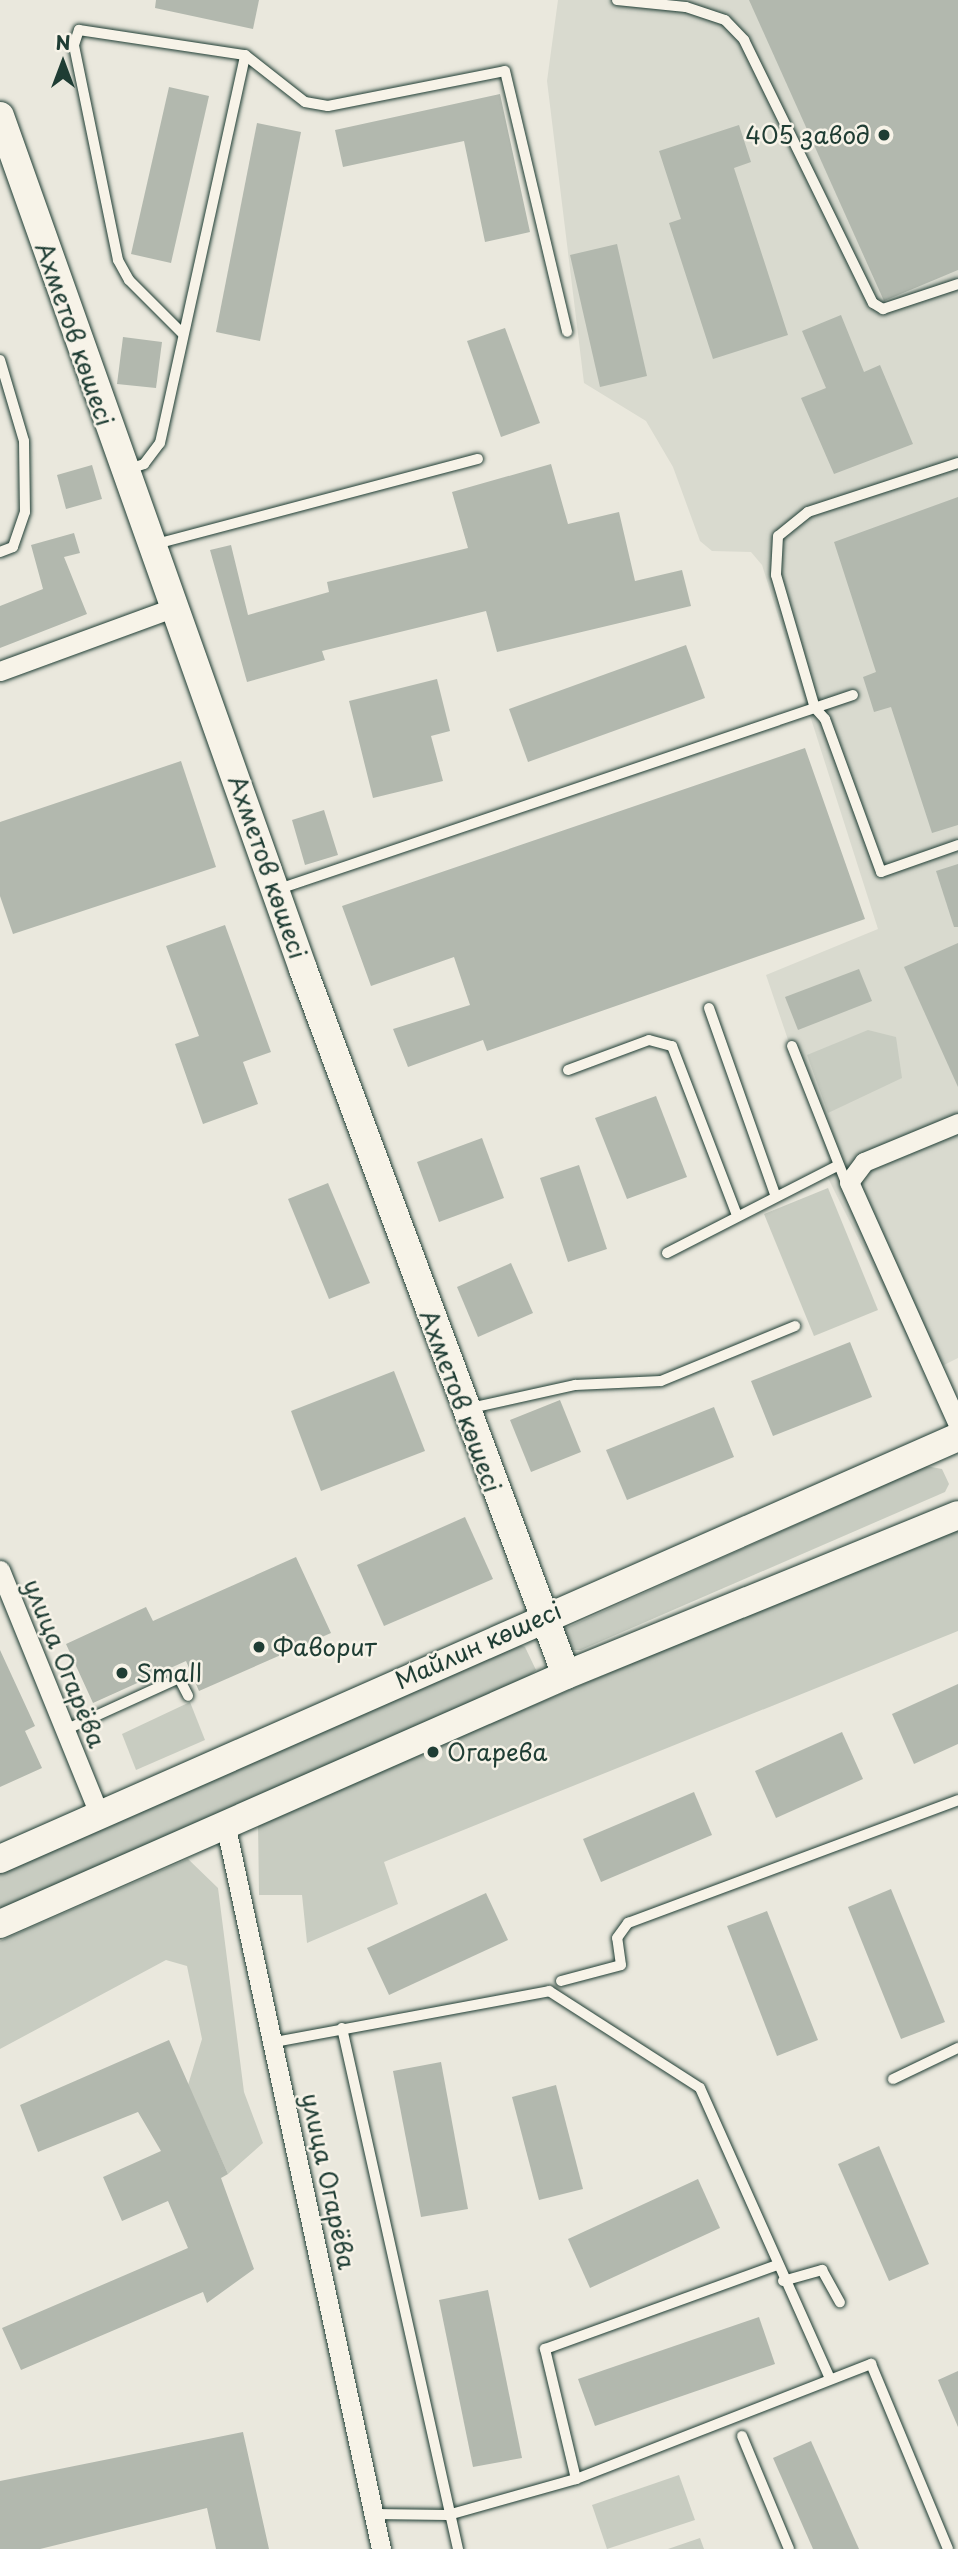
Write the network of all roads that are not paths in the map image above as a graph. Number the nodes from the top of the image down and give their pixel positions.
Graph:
1 (617, 0) edge
2 (245, 55) junction
3 (0, 116) edge
4 (958, 284) edge
5 (567, 332) dead end
6 (182, 334) junction
7 (0, 360) edge
8 (478, 459) dead end
9 (958, 463) edge
10 (125, 470) junction
11 (155, 545) junction
12 (0, 552) edge
13 (178, 606) junction
14 (0, 671) edge
15 (853, 695) dead end
16 (815, 708) junction
17 (958, 845) edge
18 (276, 890) junction
19 (709, 1008) dead end
20 (792, 1046) dead end
21 (568, 1070) dead end
22 (958, 1123) edge
23 (837, 1166) junction
24 (849, 1189) junction
25 (775, 1194) junction
26 (737, 1215) junction
27 (667, 1253) dead end
28 (795, 1326) dead end
29 (463, 1409) junction
30 (958, 1424) edge
31 (958, 1437) edge
32 (958, 1515) edge
33 (0, 1570) edge
34 (542, 1617) junction
35 (566, 1675) junction
36 (188, 1696) dead end
37 (65, 1730) junction
38 (958, 1800) edge
39 (99, 1814) junction
40 (225, 1823) junction
41 (0, 1859) edge
42 (0, 1924) edge
43 (561, 1981) dead end
44 (342, 2028) junction
45 (275, 2042) junction
46 (958, 2048) edge
47 (893, 2080) dead end
48 (777, 2265) junction
49 (783, 2281) junction
50 (840, 2302) dead end
51 (830, 2378) junction
52 (742, 2436) dead end
53 (576, 2479) junction
54 (373, 2514) junction
55 (448, 2515) junction
56 (381, 2549) edge
57 (458, 2549) edge
58 (789, 2549) edge
59 (948, 2549) edge

1 - 4 lane
2 - 5 lane
2 - 6 lane
2 - 6 lane
3 - 10 main road, Ахметов көшесі
6 - 10 lane
7 - 12 lane
8 - 11 lane
9 - 16 lane
10 - 11 main road, Ахметов көшесі
11 - 13 main road, Ахметов көшесі
13 - 14 street
13 - 18 main road, Ахметов көшесі
15 - 16 lane
16 - 17 lane
16 - 18 lane
18 - 29 main road, Ахметов көшесі
19 - 25 lane
20 - 23 lane
21 - 26 lane
22 - 24 street
23 - 24 lane
23 - 25 lane
24 - 30 street
25 - 26 lane
26 - 27 lane
28 - 29 lane
29 - 34 main road, Ахметов көшесі
31 - 34 main road, Майлин көшесі
32 - 35 main road
33 - 37 street, улица Огарёва
34 - 35 main road, Ахметов көшесі
34 - 39 main road, Майлин көшесі
35 - 40 main road
36 - 37 lane
37 - 39 street, улица Огарёва
38 - 43 lane
39 - 41 main road, Майлин көшесі
40 - 42 main road
40 - 45 street, улица Огарёва
44 - 45 lane
44 - 48 lane
44 - 55 lane
45 - 54 street, улица Огарёва
46 - 47 lane
48 - 49 lane
48 - 53 lane
49 - 50 lane
49 - 51 lane
51 - 53 lane
51 - 59 lane
52 - 58 lane
53 - 55 lane
54 - 55 lane
54 - 56 street, улица Огарёва
55 - 57 lane

